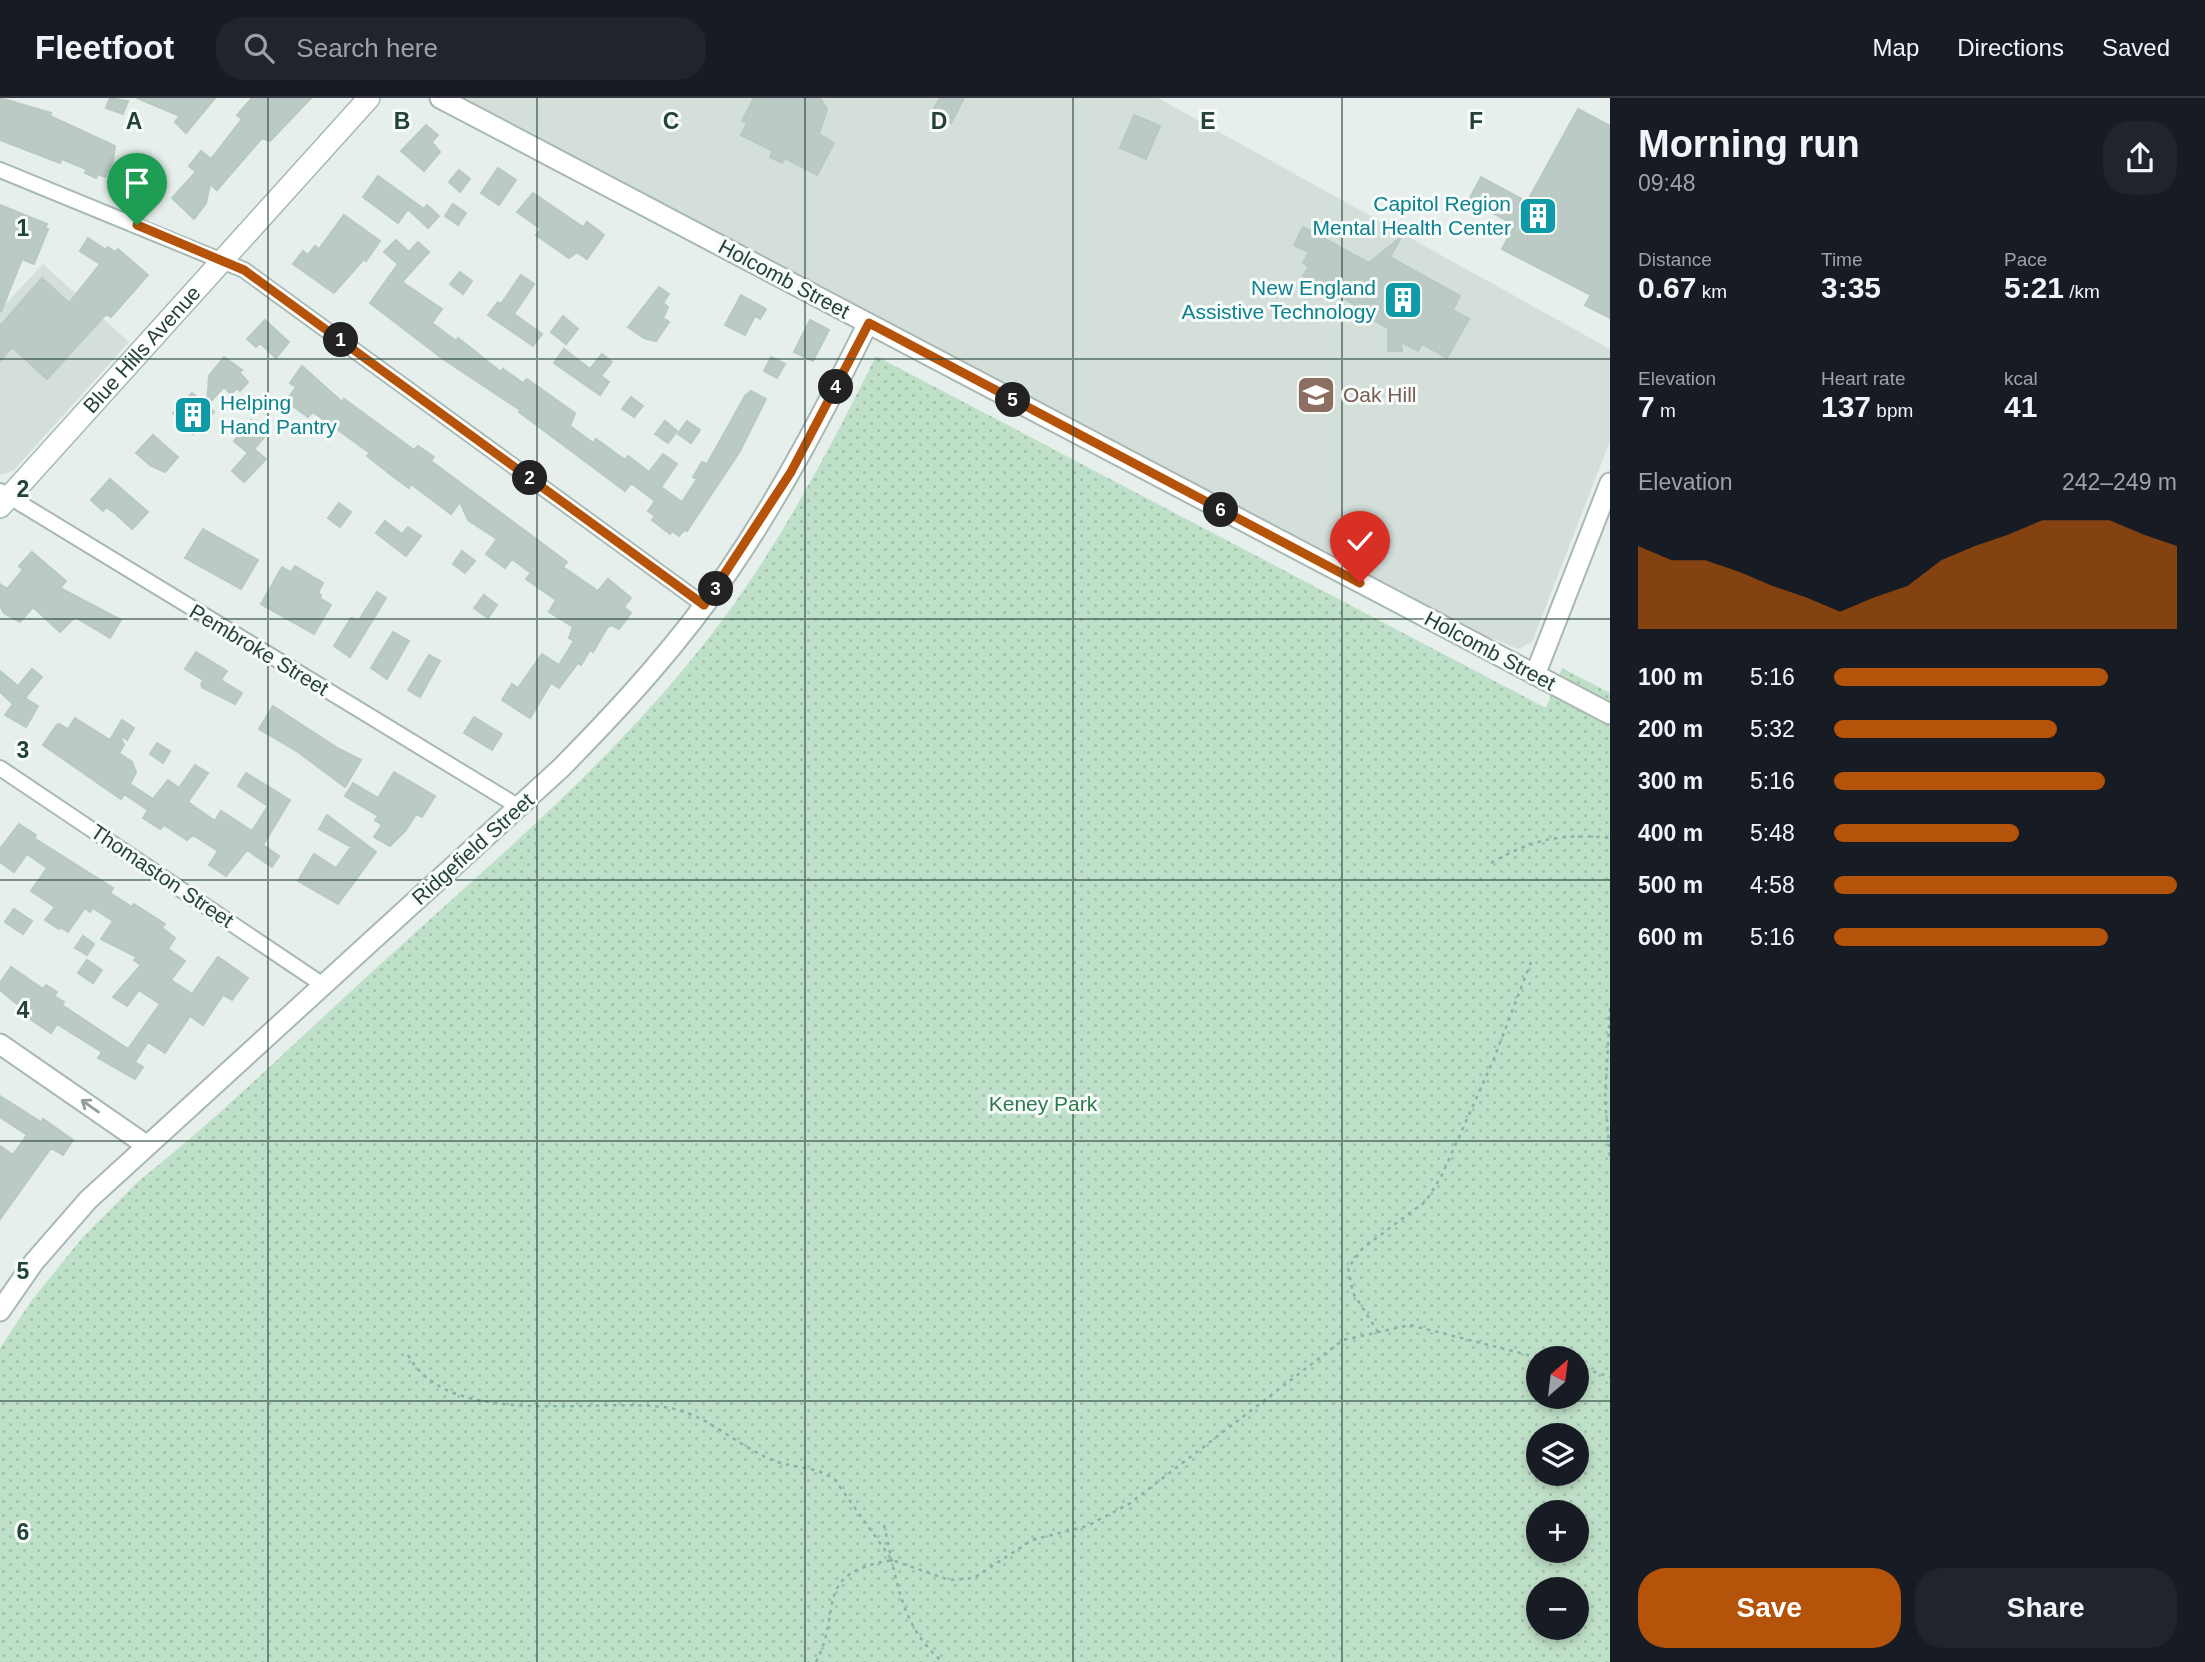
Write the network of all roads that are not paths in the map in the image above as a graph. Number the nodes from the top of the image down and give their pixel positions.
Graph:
1 (369, 98) edge
2 (440, 98) edge
3 (0, 170) edge
4 (224, 260) junction
5 (869, 323) junction
6 (1610, 483) edge
7 (3, 499) edge
8 (704, 605) junction
9 (1535, 675) junction
10 (1610, 715) edge
11 (0, 768) edge
12 (519, 807) junction
13 (323, 985) junction
14 (0, 1044) edge
15 (146, 1145) junction
16 (0, 1311) edge

1 - 4 main road, Blue Hills Avenue
2 - 5 street, Holcomb Street
3 - 4 street
4 - 7 main road, Blue Hills Avenue
4 - 8 street
5 - 8 street, Ridgefield Street
5 - 9 street, Holcomb Street
6 - 9 street
7 - 12 street, Pembroke Street
8 - 12 street, Ridgefield Street
9 - 10 street, Holcomb Street
11 - 13 street, Thomaston Street
12 - 13 street, Ridgefield Street
13 - 15 street, Ridgefield Street
15 -> 14 street
15 - 16 street, Ridgefield Street

